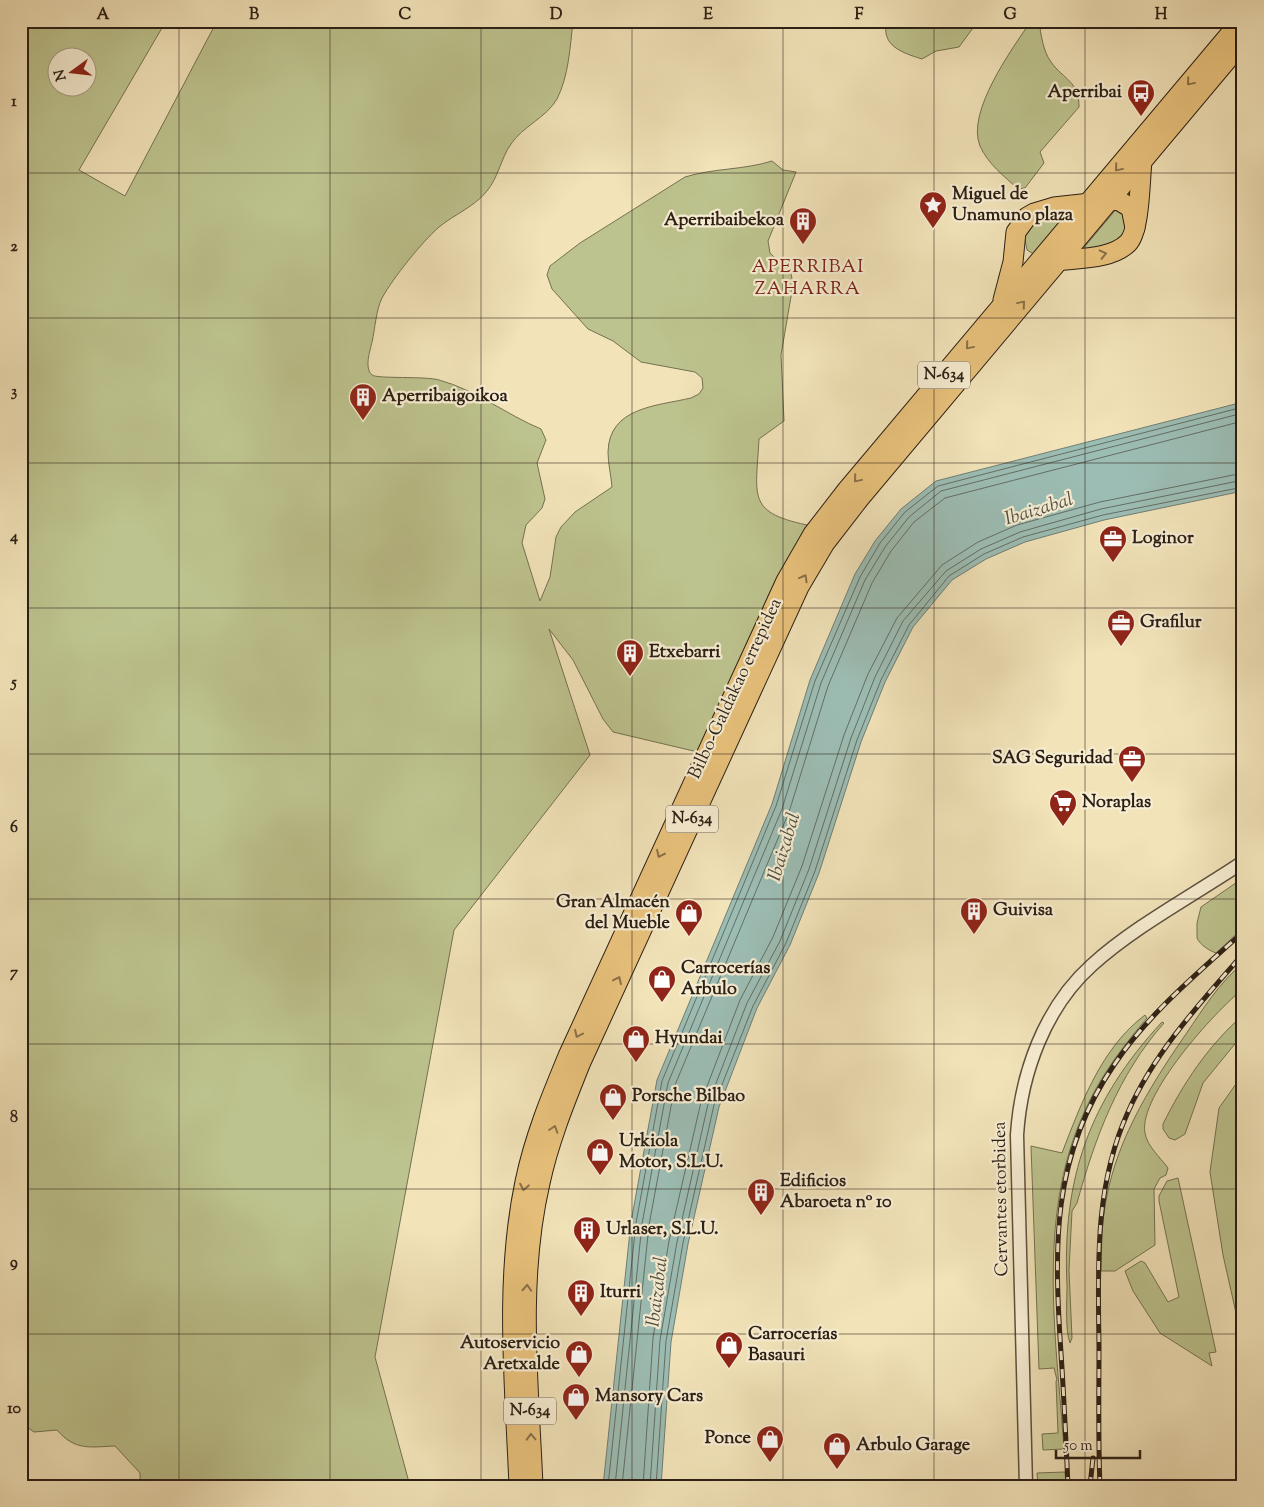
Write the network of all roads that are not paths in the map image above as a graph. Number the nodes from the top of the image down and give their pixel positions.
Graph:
1 (1241, 21) edge
2 (1243, 41) edge
3 (1142, 161) junction
4 (1109, 201) junction
5 (1088, 203) junction
6 (1135, 228) junction
7 (1016, 242) junction
8 (1059, 260) junction
9 (1039, 262) junction
10 (1000, 308) junction
11 (1243, 862) edge
12 (519, 1486) edge
13 (533, 1486) edge
14 (1026, 1486) edge

1 -> 5 highway, Bilbo-Galdakao errepidea / N-634
2 - 3 highway, Bilbo-Galdakao errepidea / N-634
3 - 4 highway, Bilbo-Galdakao errepidea / N-634
3 - 6 highway
4 - 5 highway
4 - 6 highway
4 - 8 highway, Bilbo-Galdakao errepidea / N-634
5 - 7 highway
5 - 9 highway, Bilbo-Galdakao errepidea / N-634
8 -> 6 highway
7 - 9 highway
7 - 10 highway
8 - 9 highway
13 -> 8 highway, Bilbo-Galdakao errepidea / N-634
9 - 10 highway, Bilbo-Galdakao errepidea / N-634
10 -> 12 highway, Bilbo-Galdakao errepidea / N-634
11 - 14 street, Cervantes etorbidea

